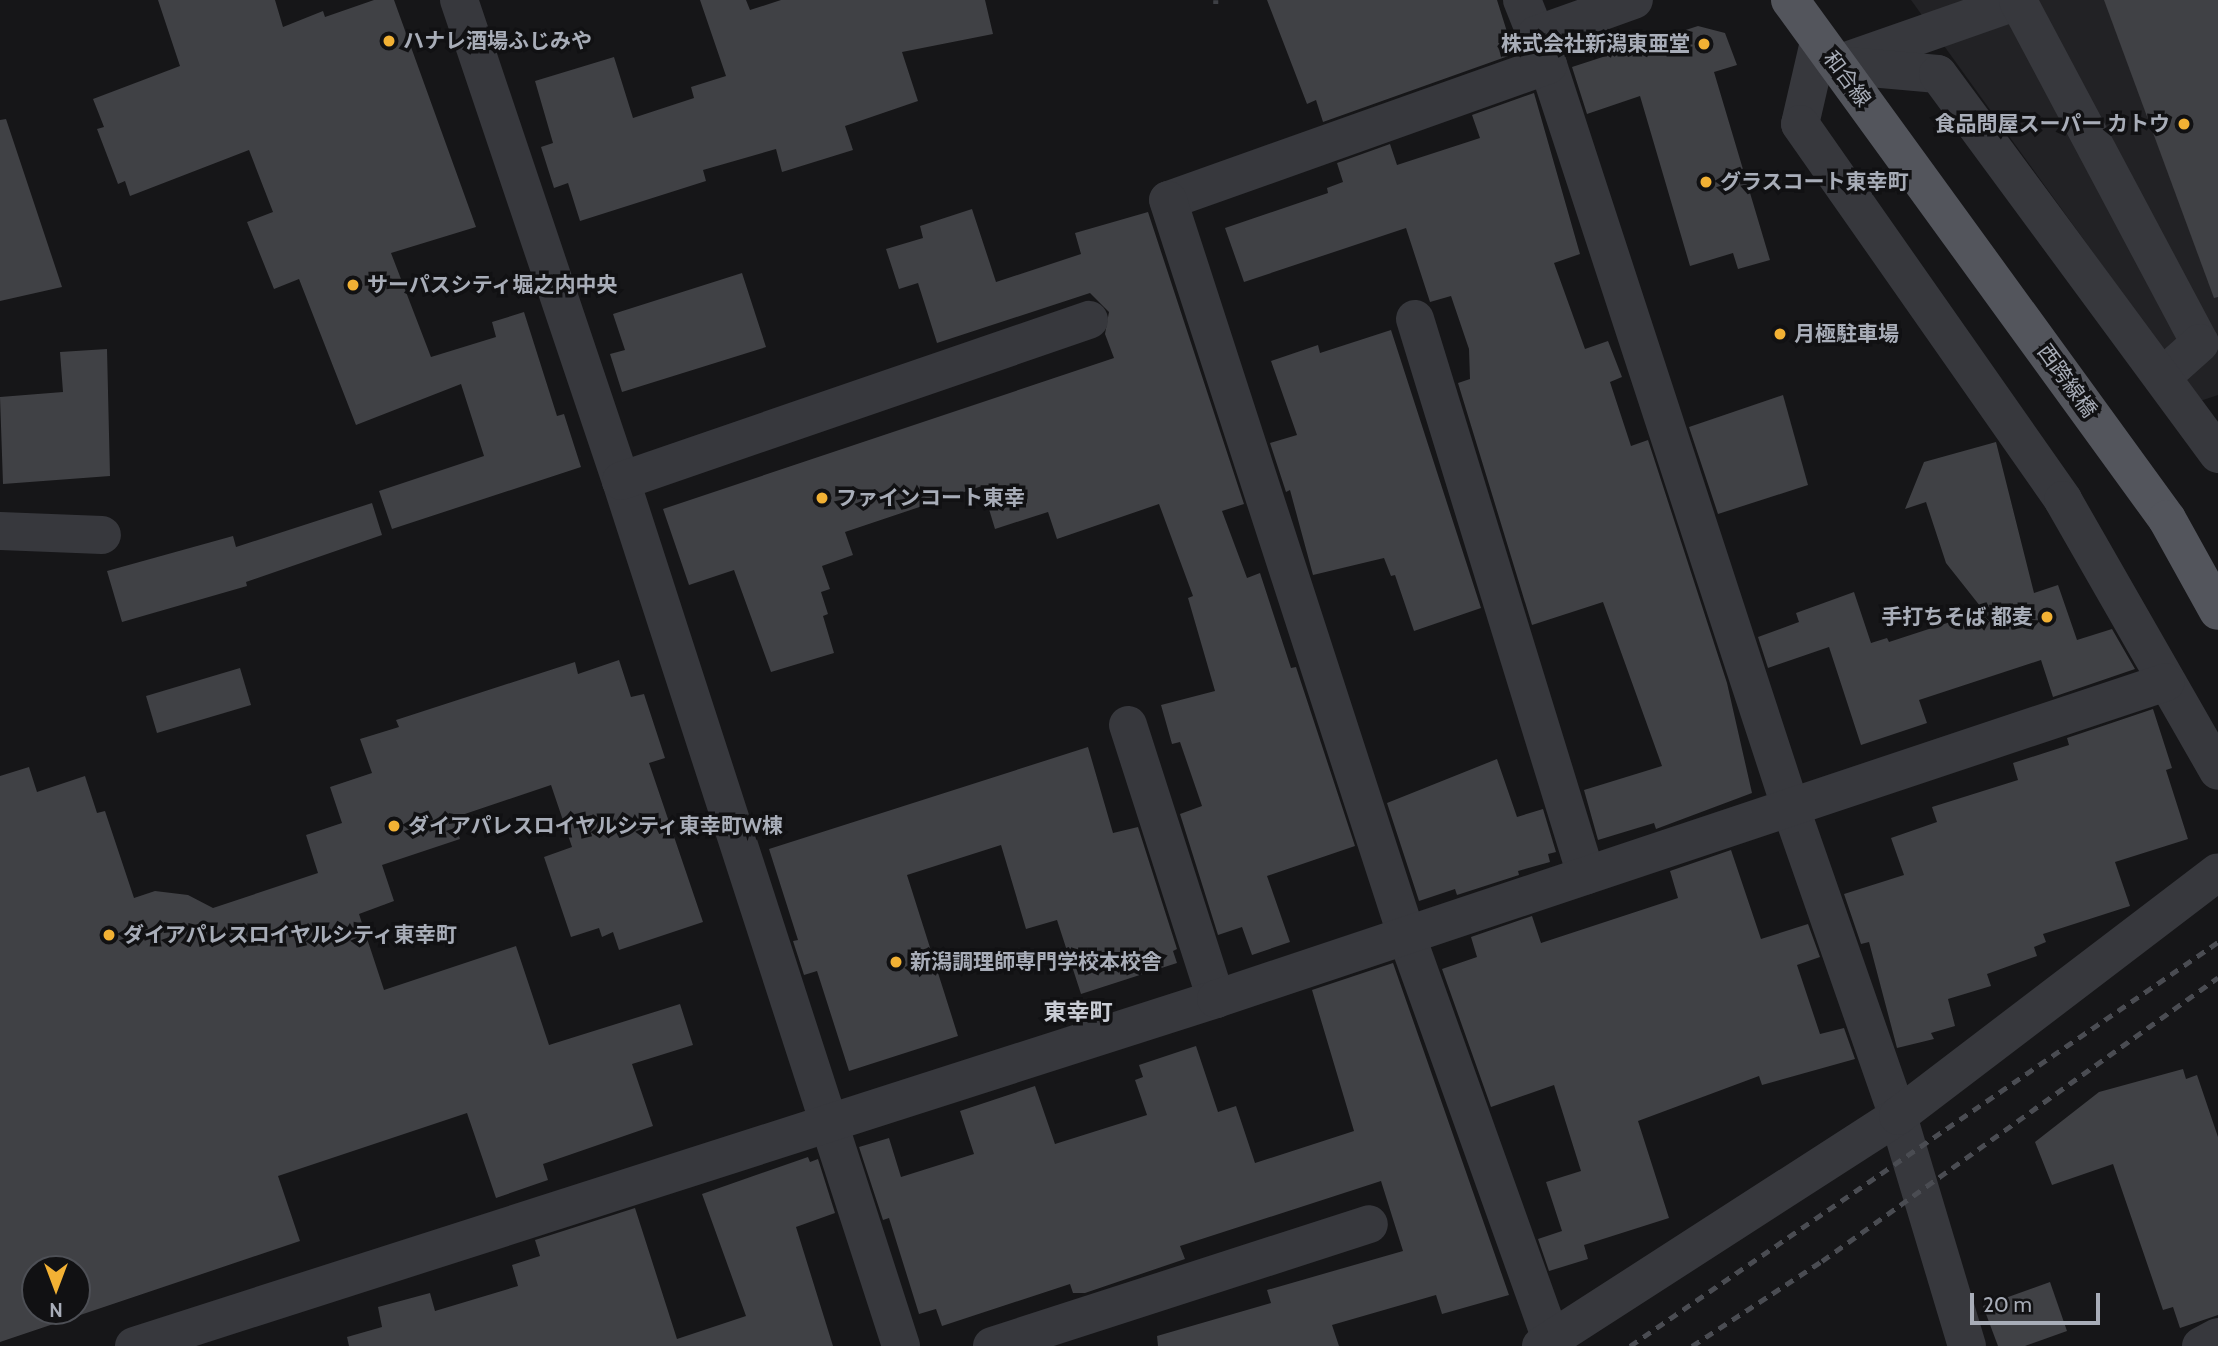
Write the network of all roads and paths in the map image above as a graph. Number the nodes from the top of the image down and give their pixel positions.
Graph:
1 (459, 0) edge
2 (1522, 0) edge
3 (1634, 0) edge
4 (1790, 0) edge
5 (2018, 1) edge
6 (1542, 50) junction
7 (1828, 54) junction
8 (1906, 157) joint
9 (1415, 319) dead end
10 (1088, 320) dead end
11 (2209, 341) edge
12 (2162, 377) junction
13 (2218, 454) edge
14 (621, 481) junction
15 (0, 531) edge
16 (102, 535) dead end
17 (2218, 611) edge
18 (2166, 682) junction
19 (1128, 726) dead end
20 (2218, 771) edge
21 (1791, 809) junction
22 (2218, 872) edge
23 (1587, 875) junction
24 (1407, 937) junction
25 (1216, 999) junction
26 (1898, 1116) junction
27 (829, 1124) junction
28 (1369, 1224) dead end
29 (2218, 1338) edge
30 (1546, 1343) edge
31 (134, 1346) edge
32 (901, 1346) edge
33 (992, 1346) edge
34 (1967, 1346) edge
35 (2201, 1346) edge

1 - 14 street
2 - 6 street
3 - 6 street
4 - 7 main road, 和合線
5 - 7 street
5 - 11 street
6 - 21 street
6 - 24 street
7 - 8 main road, 和合線
7 - 12 street
7 - 18 street
8 - 17 main road, 西跨線橋
9 - 23 street
10 - 14 street
11 - 12 street
12 - 13 street
14 - 27 street
15 - 16 street
18 - 20 street
18 - 21 street
19 - 25 street
21 - 23 street
21 - 26 street
22 - 26 street
23 - 24 street
24 - 25 street
24 - 30 street
25 - 27 street
26 - 30 street
26 - 34 street
27 - 31 street
27 - 32 street
28 - 33 street
29 - 35 street

